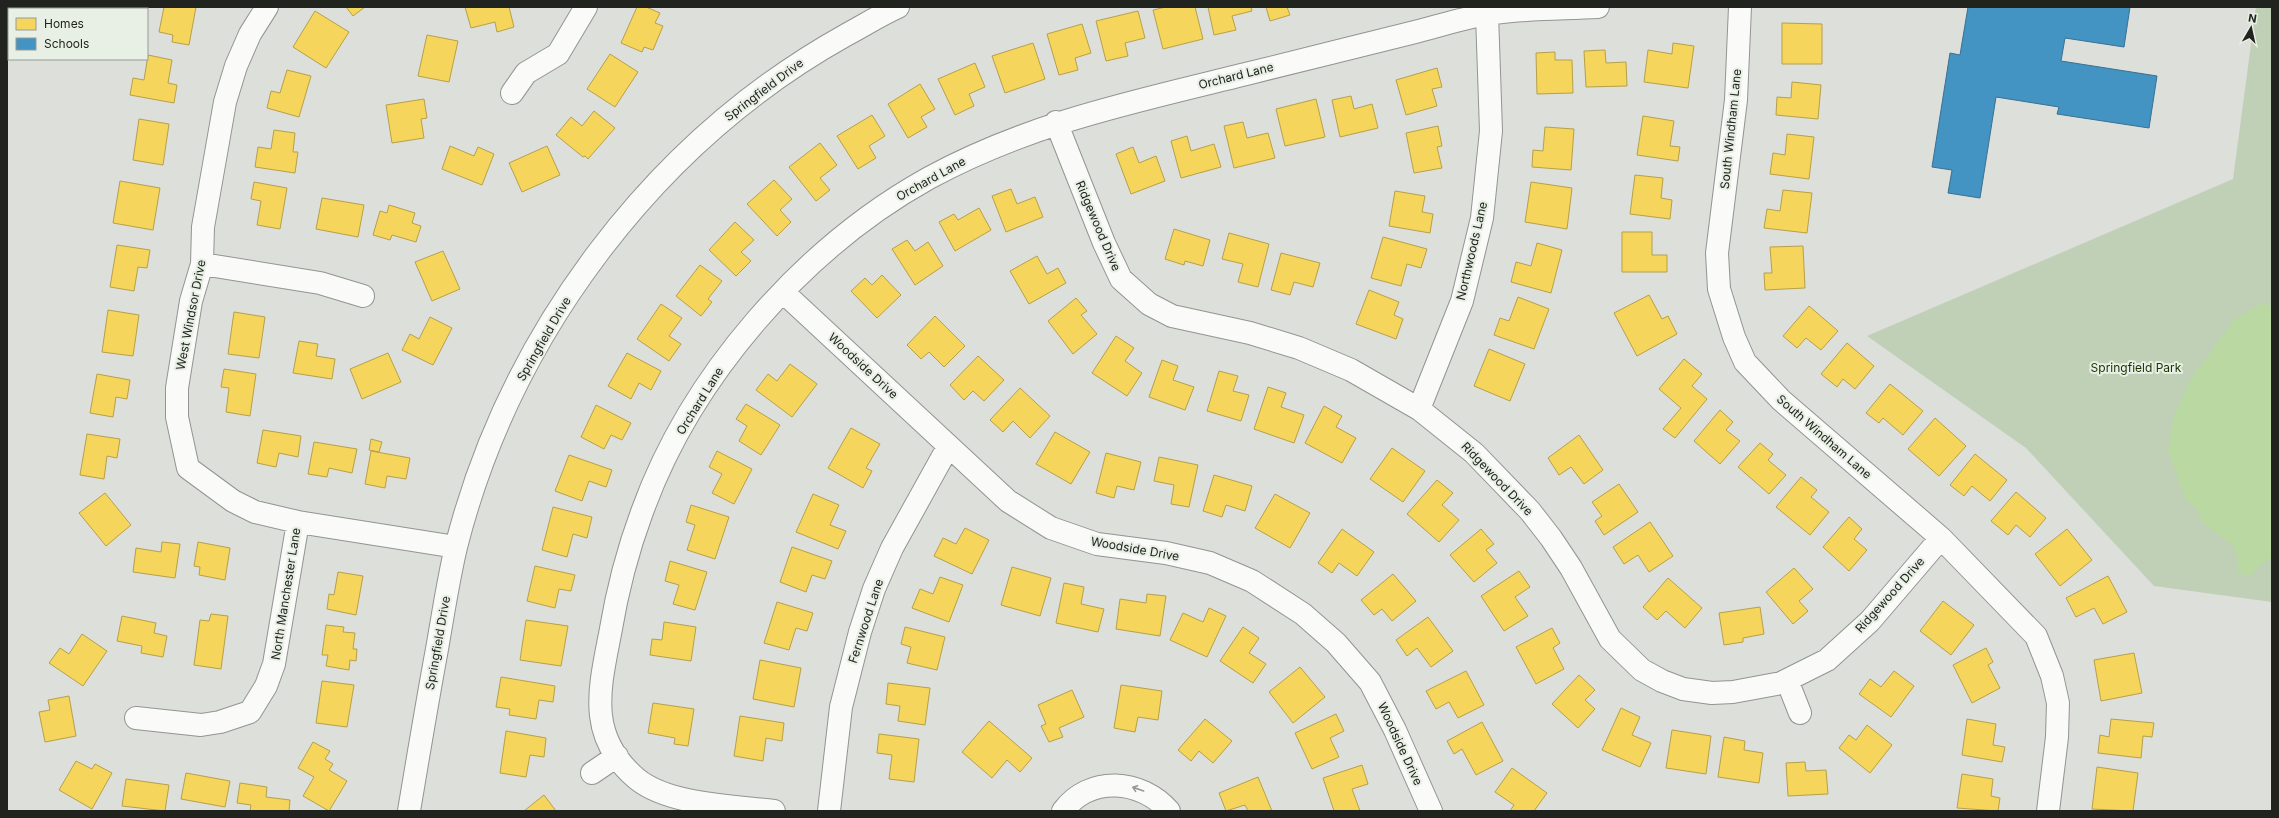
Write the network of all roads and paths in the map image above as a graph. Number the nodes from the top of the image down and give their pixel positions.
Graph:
1 (266, 7) edge
2 (586, 7) edge
3 (898, 7) edge
4 (1598, 7) edge
5 (1740, 7) edge
6 (1487, 14) junction
7 (512, 93) dead end
8 (1056, 122) junction
9 (202, 264) junction
10 (783, 292) junction
11 (363, 296) dead end
12 (1419, 409) junction
13 (948, 447) junction
14 (298, 522) junction
15 (1941, 538) junction
16 (456, 547) junction
17 (1787, 680) junction
18 (1800, 713) dead end
19 (136, 718) dead end
20 (614, 752) junction
21 (592, 773) dead end
22 (408, 811) edge
23 (774, 811) edge
24 (829, 811) edge
25 (1063, 811) edge
26 (1169, 811) edge
27 (1431, 811) edge
28 (2048, 811) edge

1 - 9 street, West Windsor Drive
2 - 7 street
3 - 16 street, Springfield Drive
4 - 6 street, Orchard Lane
5 - 15 street, South Windham Lane
6 - 8 street, Orchard Lane
6 - 12 street, Northwoods Lane
8 - 10 street, Orchard Lane
8 - 12 street, Ridgewood Drive
9 - 11 street
9 - 14 street, West Windsor Drive
10 - 13 street, Woodside Drive
10 - 20 street, Orchard Lane
12 - 17 street, Ridgewood Drive
13 - 24 street, Fernwood Lane
13 - 27 street, Woodside Drive
14 - 16 street, West Windsor Drive
14 - 19 street, North Manchester Lane
15 - 17 street, Ridgewood Drive
15 - 28 street, South Windham Lane
16 - 22 street, Springfield Drive
17 - 18 street
20 - 21 street
20 - 23 street, Orchard Lane
26 -> 25 street

